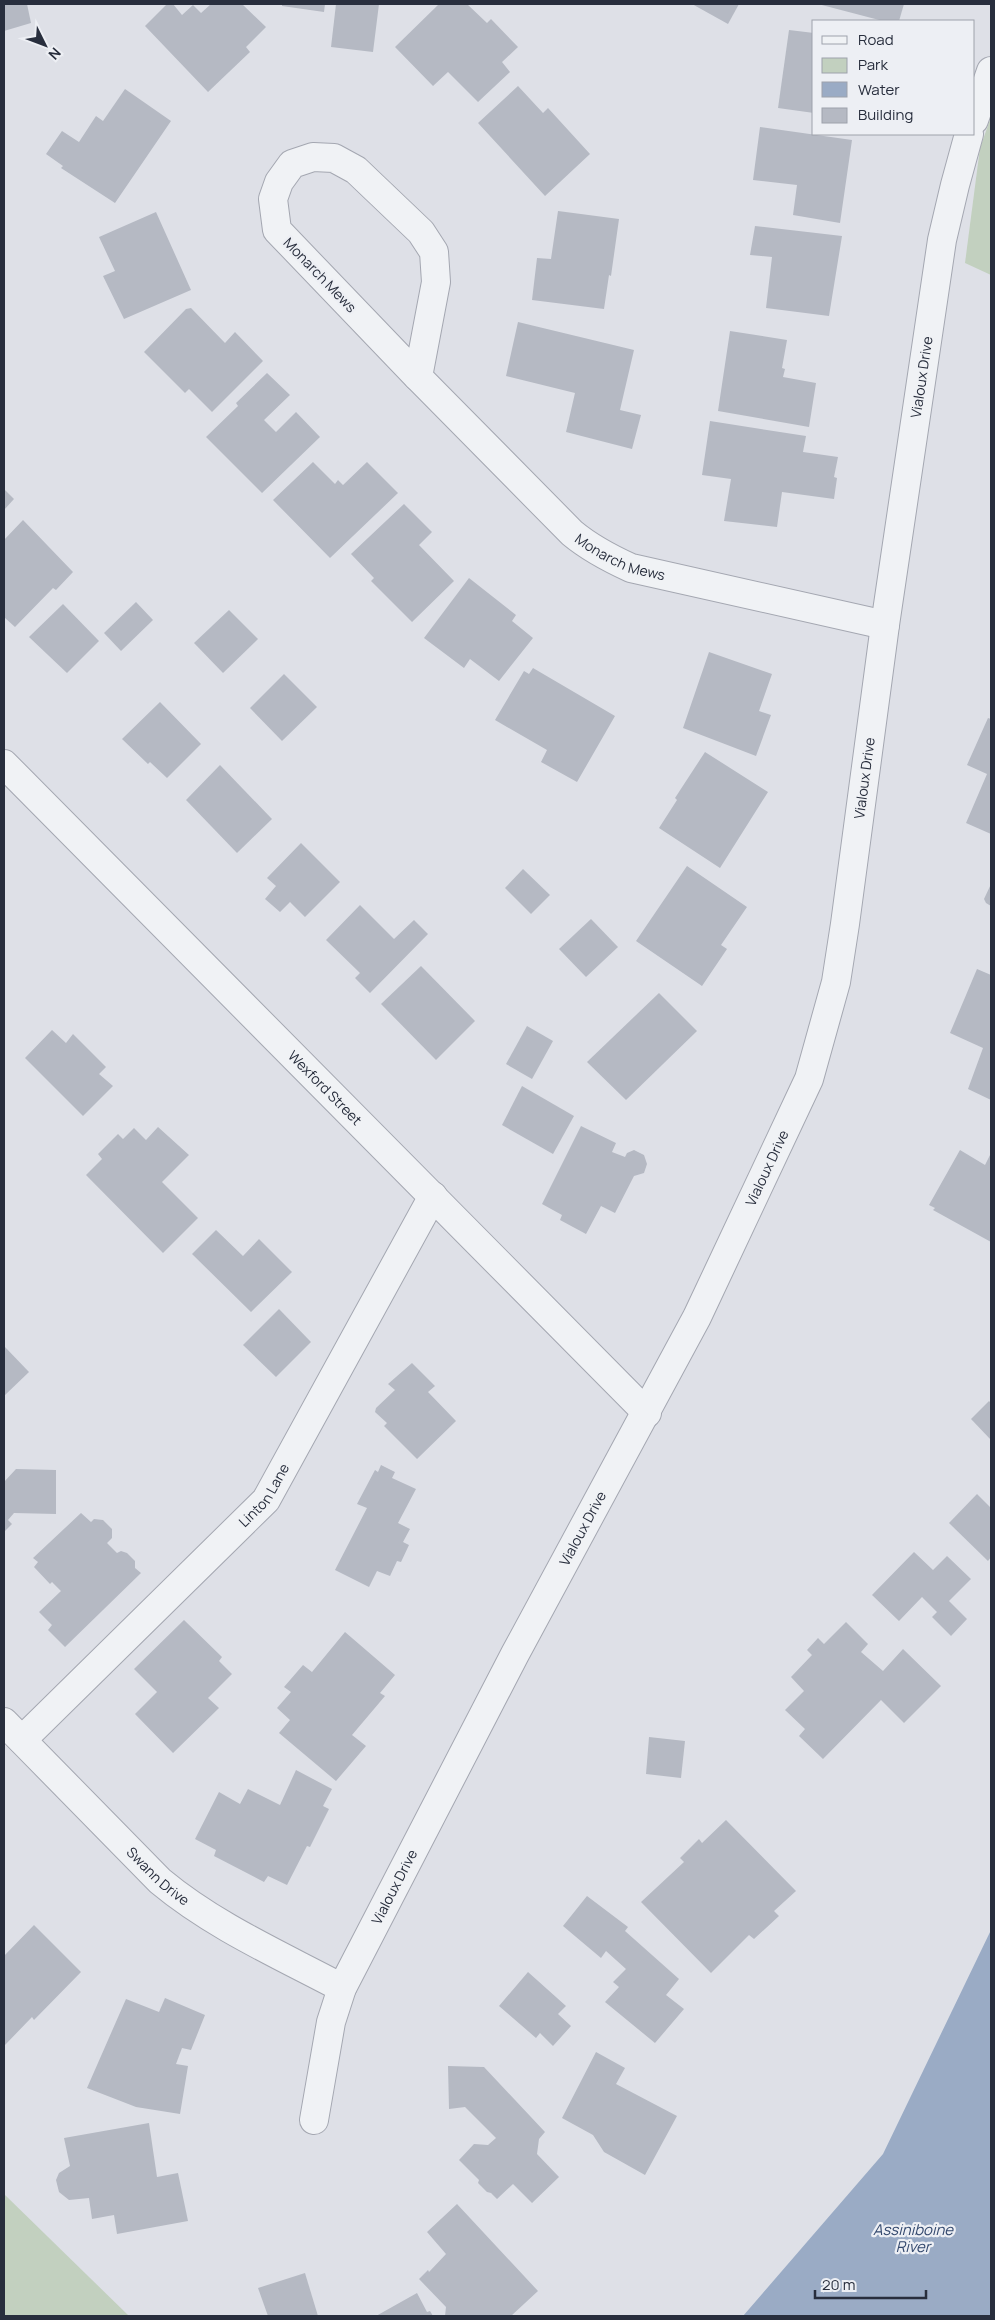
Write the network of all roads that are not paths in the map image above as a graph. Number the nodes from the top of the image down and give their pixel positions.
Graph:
1 (991, 71) edge
2 (975, 117) edge
3 (969, 135) edge
4 (418, 377) junction
5 (884, 625) junction
6 (4, 764) edge
7 (433, 1196) junction
8 (647, 1413) junction
9 (13, 1731) edge
10 (342, 1988) junction
11 (314, 2120) dead end

1 - 2 street
3 - 5 street, Vialoux Drive
4 - 4 street, Monarch Mews
4 - 5 street, Monarch Mews
5 - 8 street, Vialoux Drive
6 - 7 street, Wexford Street
7 - 8 street, Wexford Street
7 - 9 street, Linton Lane
8 - 10 street, Vialoux Drive
9 - 10 street, Swann Drive
10 - 11 street, Vialoux Drive

